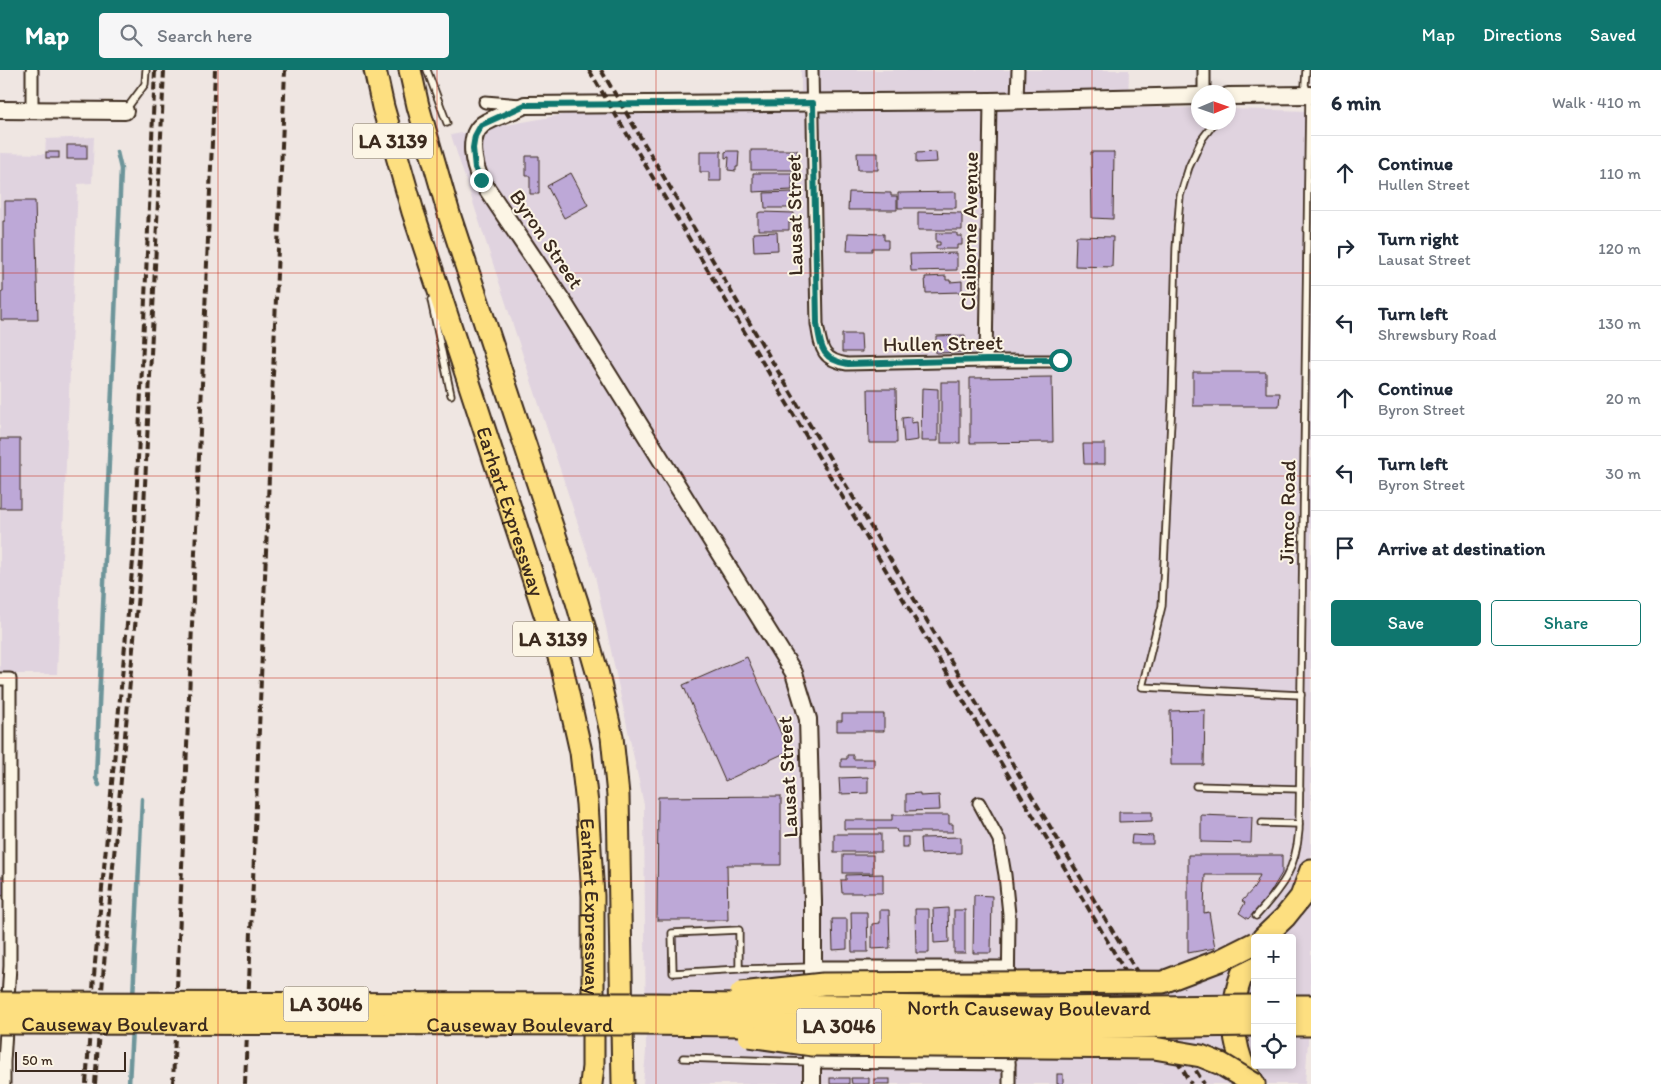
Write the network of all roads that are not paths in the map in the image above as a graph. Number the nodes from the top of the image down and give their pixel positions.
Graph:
1 (32, 70) edge
2 (146, 70) edge
3 (375, 70) edge
4 (410, 70) edge
5 (427, 70) edge
6 (812, 70) edge
7 (1018, 70) edge
8 (1204, 70) edge
9 (1306, 70) edge
10 (1204, 85) edge
11 (1310, 95) edge
12 (1191, 96) edge
13 (1236, 99) edge
14 (1017, 100) junction
15 (990, 101) junction
16 (485, 102) dead end
17 (813, 103) junction
18 (525, 105) junction
19 (0, 110) edge
20 (32, 110) junction
21 (125, 111) joint
22 (446, 123) dead end
23 (1209, 130) edge
24 (413, 212) junction
25 (425, 270) dead end
26 (429, 289) dead end
27 (828, 358) joint
28 (986, 360) junction
29 (1060, 360) dead end
30 (451, 395) dead end
31 (654, 449) joint
32 (4, 679) edge
33 (1301, 695) junction
34 (1196, 786) dead end
35 (1300, 789) junction
36 (979, 803) dead end
37 (1262, 823) dead end
38 (1299, 824) junction
39 (1311, 870) edge
40 (1311, 904) edge
41 (1256, 916) dead end
42 (1285, 918) junction
43 (1267, 934) edge
44 (1251, 945) edge
45 (1251, 955) edge
46 (5, 966) edge
47 (813, 967) junction
48 (1008, 967) junction
49 (739, 969) junction
50 (0, 1003) edge
51 (652, 1004) junction
52 (1251, 1006) edge
53 (1296, 1006) edge
54 (1311, 1006) edge
55 (0, 1023) edge
56 (637, 1024) junction
57 (1251, 1025) edge
58 (1296, 1025) edge
59 (1311, 1025) edge
60 (1040, 1028) joint
61 (683, 1058) dead end
62 (2, 1062) edge
63 (812, 1062) junction
64 (1009, 1064) junction
65 (4, 1084) edge
66 (591, 1084) edge
67 (623, 1084) edge
68 (812, 1084) edge
69 (1009, 1084) edge
70 (1254, 1084) edge

1 - 20 street
2 - 21 lane
3 - 24 highway, Earhart Expressway / LA 3139
4 - 67 highway, Earhart Expressway / LA 3139
5 - 22 lane
6 - 17 street, Lausat Street
7 - 14 street
8 - 10 street
9 - 11 lane, Jimco Road
11 - 13 street
11 - 33 lane, Jimco Road
12 - 14 street
14 - 15 street
15 - 17 street
15 - 28 street, Claiborne Avenue
16 - 18 street
17 - 18 street
17 - 27 street, Lausat Street
18 - 31 street, Byron Street
19 - 20 street
20 - 21 street
23 - 33 lane
24 - 25 lane
24 - 66 highway, Earhart Expressway / LA 3139
26 - 30 lane
27 - 28 street, Hullen Street
28 - 29 street, Hullen Street
31 - 47 street, Lausat Street
32 - 46 street
33 - 35 lane, Jimco Road
34 - 35 lane
35 - 38 lane, Jimco Road
36 - 48 street
37 - 38 lane
38 - 41 lane, Jimco Road
39 - 42 highway
40 - 42 highway
42 - 43 highway
44 - 51 highway, bridge
45 - 70 highway, bridge
46 - 62 street
47 - 48 street
47 - 49 lane
47 - 63 street, Lausat Street
48 - 64 street
49 - 49 lane
50 - 51 highway, Causeway Boulevard / LA 3046, bridge
51 - 52 highway, North Causeway Boulevard, bridge
53 - 54 highway
55 - 56 highway, Causeway Boulevard / LA 3046, bridge
56 - 60 highway, Causeway Boulevard / LA 3046, bridge
56 - 70 highway, bridge
57 - 60 highway, North Causeway Boulevard / LA 3046, bridge
58 - 59 highway
61 - 63 lane
62 - 65 street
63 - 64 street
63 - 68 street, Lausat Street
64 - 69 street

